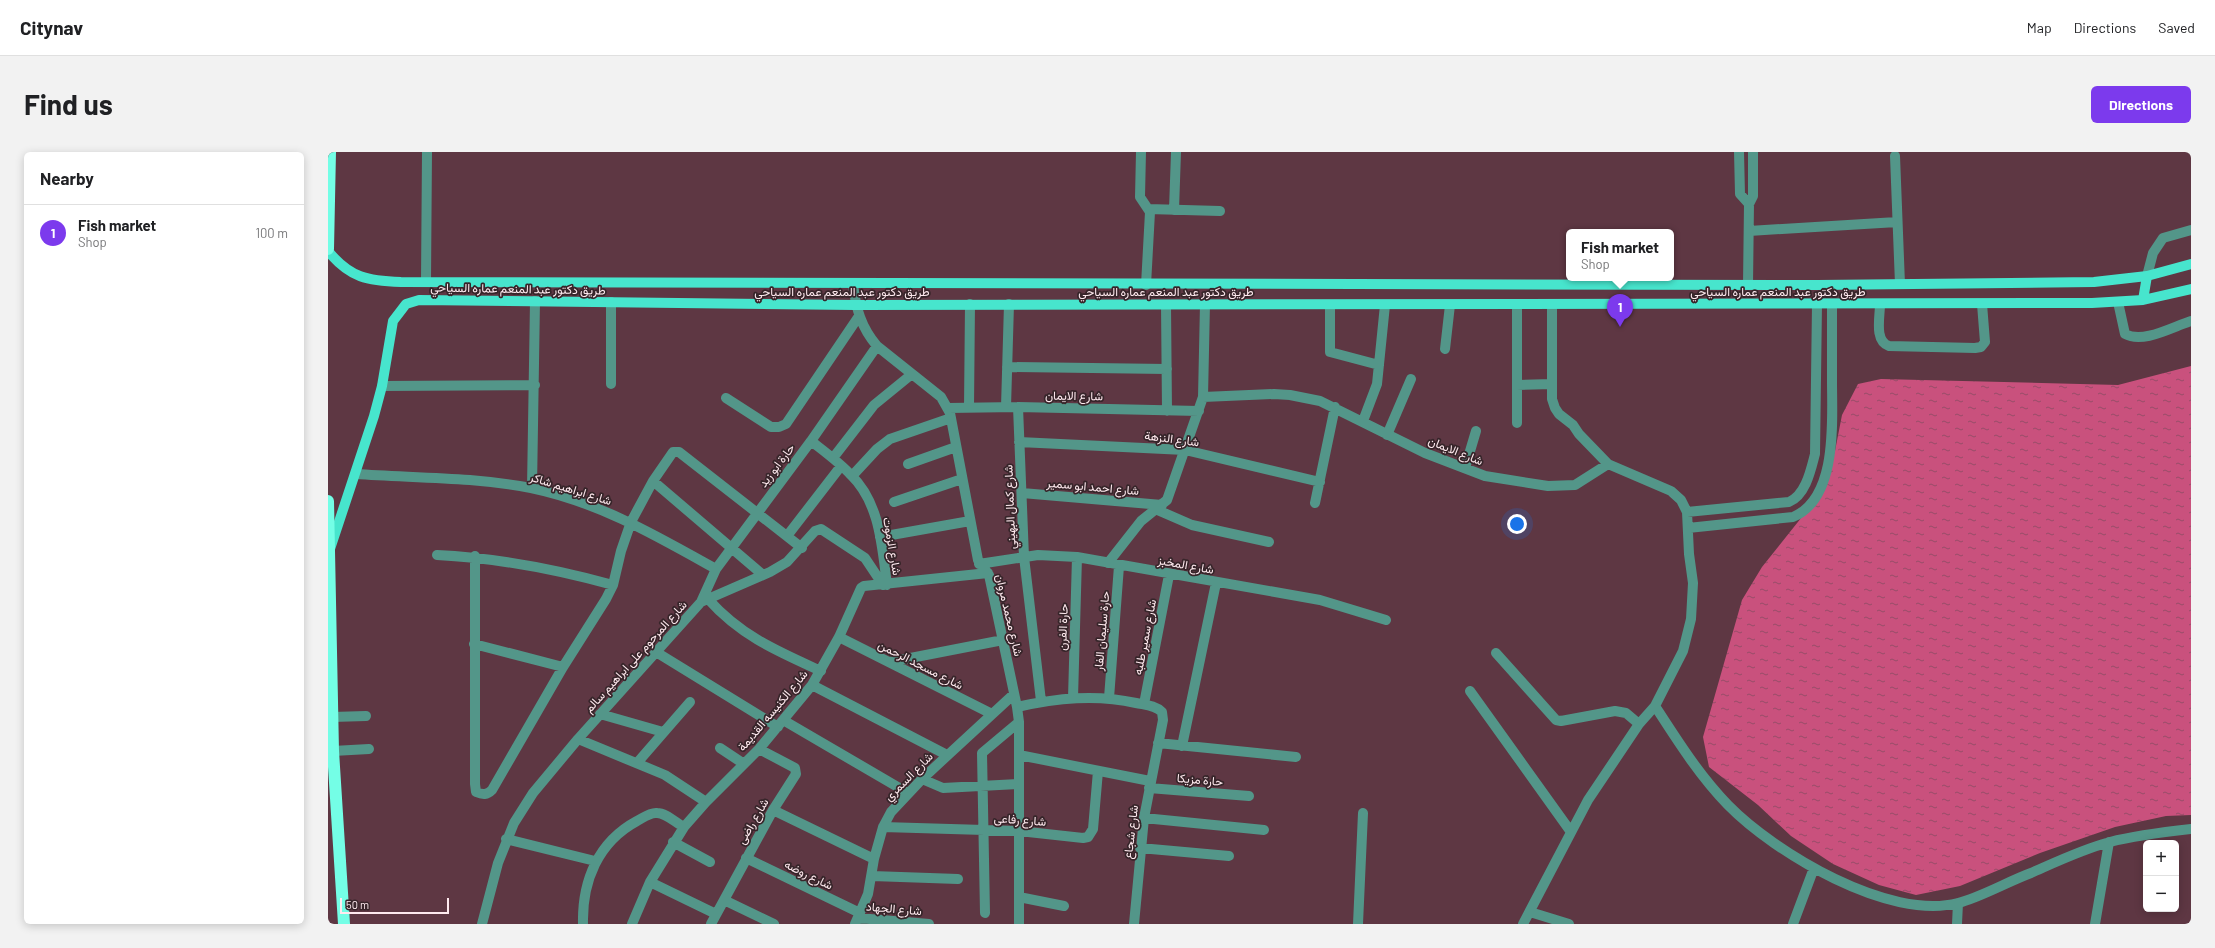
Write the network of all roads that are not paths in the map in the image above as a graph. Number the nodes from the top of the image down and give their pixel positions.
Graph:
1 (330, 152) edge
2 (427, 152) edge
3 (1141, 152) edge
4 (1176, 152) edge
5 (1739, 152) edge
6 (1753, 152) edge
7 (1895, 156) dead end
8 (1749, 204) junction
9 (1148, 209) junction
10 (1174, 210) junction
11 (1220, 211) dead end
12 (1897, 222) junction
13 (2191, 230) edge
14 (1749, 231) junction
15 (328, 250) edge
16 (2191, 264) edge
17 (2147, 276) junction
18 (426, 281) junction
19 (853, 284) junction
20 (1900, 284) junction
21 (1146, 285) junction
22 (1748, 285) junction
23 (2191, 289) edge
24 (2143, 300) junction
25 (535, 301) junction
26 (610, 302) junction
27 (2118, 302) junction
28 (970, 304) junction
29 (1009, 304) junction
30 (1205, 304) junction
31 (1817, 304) junction
32 (1832, 304) junction
33 (1880, 304) junction
34 (1982, 304) junction
35 (855, 305) junction
36 (1166, 305) junction
37 (1330, 305) junction
38 (1385, 305) junction
39 (1450, 305) junction
40 (1517, 305) junction
41 (1552, 305) junction
42 (859, 316) junction
43 (2191, 321) edge
44 (877, 346) junction
45 (1445, 349) dead end
46 (1379, 365) junction
47 (1007, 367) junction
48 (1167, 368) junction
49 (912, 374) junction
50 (1411, 379) dead end
51 (611, 384) dead end
52 (1552, 384) junction
53 (535, 385) junction
54 (1517, 385) junction
55 (382, 386) junction
56 (1203, 397) junction
57 (726, 398) dead end
58 (969, 407) junction
59 (1006, 407) junction
60 (1018, 407) junction
61 (1335, 407) junction
62 (948, 408) junction
63 (1167, 410) junction
64 (1199, 411) junction
65 (951, 418) junction
66 (1363, 421) junction
67 (1517, 423) dead end
68 (1476, 431) dead end
69 (1387, 434) junction
70 (811, 441) junction
71 (1019, 442) junction
72 (956, 447) junction
73 (1185, 450) junction
74 (832, 458) junction
75 (908, 464) dead end
76 (1608, 464) junction
77 (841, 466) junction
78 (1465, 468) junction
79 (356, 474) junction
80 (852, 476) junction
81 (962, 478) junction
82 (653, 482) junction
83 (1320, 482) junction
84 (1804, 484) junction
85 (532, 488) junction
86 (1818, 491) junction
87 (1022, 493) junction
88 (328, 501) edge
89 (894, 502) dead end
90 (1315, 503) dead end
91 (1159, 507) junction
92 (1687, 512) junction
93 (756, 513) junction
94 (970, 521) junction
95 (631, 522) junction
96 (1688, 528) junction
97 (786, 536) junction
98 (880, 537) junction
99 (1269, 542) dead end
100 (802, 548) junction
101 (730, 549) junction
102 (328, 555) edge
103 (438, 555) dead end
104 (475, 556) junction
105 (1024, 557) junction
106 (1077, 557) junction
107 (979, 564) junction
108 (1108, 564) junction
109 (1120, 566) junction
110 (716, 569) junction
111 (988, 573) junction
112 (763, 575) junction
113 (1169, 575) junction
114 (1216, 583) junction
115 (613, 585) junction
116 (885, 585) junction
117 (704, 601) junction
118 (1386, 620) dead end
119 (839, 637) junction
120 (1003, 640) junction
121 (474, 644) junction
122 (656, 652) junction
123 (1496, 653) dead end
124 (890, 662) junction
125 (563, 667) junction
126 (821, 670) junction
127 (812, 685) junction
128 (1470, 691) dead end
129 (1014, 694) junction
130 (1073, 698) junction
131 (1109, 698) junction
132 (1041, 701) junction
133 (690, 702) dead end
134 (1144, 704) junction
135 (1655, 706) junction
136 (1017, 707) junction
137 (600, 714) junction
138 (992, 714) junction
139 (366, 716) dead end
140 (332, 717) junction
141 (1019, 722) junction
142 (781, 724) junction
143 (1639, 724) junction
144 (662, 732) junction
145 (578, 739) junction
146 (1158, 743) junction
147 (1182, 746) junction
148 (720, 748) dead end
149 (369, 749) dead end
150 (759, 749) junction
151 (333, 752) junction
152 (947, 755) junction
153 (1019, 755) junction
154 (1296, 757) dead end
155 (637, 763) junction
156 (744, 764) junction
157 (1098, 770) junction
158 (328, 775) edge
159 (922, 779) junction
160 (1019, 784) junction
161 (1150, 784) junction
162 (983, 786) junction
163 (908, 793) junction
164 (1249, 796) dead end
165 (706, 802) junction
166 (773, 810) junction
167 (1363, 813) dead end
168 (1144, 818) junction
169 (684, 827) junction
170 (883, 827) junction
171 (984, 830) junction
172 (1264, 830) dead end
173 (2191, 830) edge
174 (1019, 831) junction
175 (1570, 832) junction
176 (506, 839) junction
177 (673, 842) junction
178 (2109, 842) junction
179 (1140, 848) junction
180 (1229, 856) dead end
181 (746, 858) junction
182 (874, 859) junction
183 (595, 861) junction
184 (710, 862) dead end
185 (1814, 868) junction
186 (872, 876) junction
187 (958, 879) dead end
188 (650, 882) junction
189 (1019, 897) junction
190 (724, 900) junction
191 (1958, 903) junction
192 (1064, 906) dead end
193 (1530, 912) junction
194 (985, 913) dead end
195 (716, 914) junction
196 (858, 918) edge
197 (344, 924) edge
198 (482, 924) edge
199 (583, 924) edge
200 (632, 924) edge
201 (711, 924) edge
202 (774, 924) edge
203 (929, 924) edge
204 (1019, 924) edge
205 (1134, 924) edge
206 (1358, 924) edge
207 (1523, 924) edge
208 (1569, 924) edge
209 (1793, 924) edge
210 (1956, 924) edge
211 (2095, 924) edge

1 - 15 highway
2 - 18 street
3 - 9 street
4 - 10 street
5 - 8 street
6 - 8 street
7 - 12 street
8 - 14 street
9 - 10 street
9 - 21 street
10 - 11 street
12 - 14 street
12 - 20 street
13 - 17 street
14 - 22 street
15 - 18 main road, طريق دكتور عبد المنعم عماره السياحي
16 - 17 main road, طريق دكتور عبد المنعم عماره السياحي
17 - 20 main road, طريق دكتور عبد المنعم عماره السياحي
17 - 24 main road
18 - 19 main road, طريق دكتور عبد المنعم عماره السياحي
19 - 21 main road, طريق دكتور عبد المنعم عماره السياحي
19 - 35 street
20 - 22 main road, طريق دكتور عبد المنعم عماره السياحي
21 - 22 main road, طريق دكتور عبد المنعم عماره السياحي
23 - 24 main road, طريق دكتور عبد المنعم عماره السياحي
24 - 27 main road, طريق دكتور عبد المنعم عماره السياحي
25 - 26 main road, طريق دكتور عبد المنعم عماره السياحي
25 - 53 street
25 - 55 main road, طريق دكتور عبد المنعم عماره السياحي
26 - 35 main road, طريق دكتور عبد المنعم عماره السياحي
26 - 51 street
27 - 34 main road, طريق دكتور عبد المنعم عماره السياحي
27 - 43 street
28 - 29 main road, طريق دكتور عبد المنعم عماره السياحي
28 - 35 main road, طريق دكتور عبد المنعم عماره السياحي
28 - 58 street
29 - 36 main road, طريق دكتور عبد المنعم عماره السياحي
29 - 47 street
30 - 36 main road, طريق دكتور عبد المنعم عماره السياحي
30 - 37 main road, طريق دكتور عبد المنعم عماره السياحي
30 - 56 street
31 - 32 main road, طريق دكتور عبد المنعم عماره السياحي
31 - 41 main road, طريق دكتور عبد المنعم عماره السياحي
31 - 84 street
32 - 33 main road, طريق دكتور عبد المنعم عماره السياحي
32 - 86 street
33 - 34 main road, طريق دكتور عبد المنعم عماره السياحي
33 - 34 street
35 - 42 street
36 - 48 street
37 - 38 main road, طريق دكتور عبد المنعم عماره السياحي
37 - 46 street
38 - 39 main road, طريق دكتور عبد المنعم عماره السياحي
38 - 46 street
39 - 40 main road, طريق دكتور عبد المنعم عماره السياحي
39 - 45 street
40 - 41 main road, طريق دكتور عبد المنعم عماره السياحي
40 - 54 street
41 - 52 street
42 - 44 street
42 - 57 street
44 - 49 street
44 - 70 street, حارة ابو زيد
46 - 66 street
47 - 48 street
47 - 59 street
48 - 63 street
49 - 62 street
49 - 74 street
50 - 69 street
52 - 54 street
52 - 76 street
53 - 55 street
53 - 85 street
54 - 67 street
55 - 79 main road, طريق دكتور عبد المنعم عماره السياحي
56 - 61 street, شارع الايمان
56 - 64 street
58 - 59 street, شارع الايمان
58 - 62 street, شارع الايمان
59 - 60 street, شارع الايمان
60 - 63 street, شارع الايمان
60 - 71 street, شارع كمال البهيني
61 - 66 street, شارع الايمان
61 - 83 street
62 - 65 street
63 - 64 street, شارع الايمان
64 - 73 street
65 - 72 street
65 - 80 street
66 - 69 street, شارع الايمان
68 - 78 street
69 - 78 street, شارع الايمان
70 - 74 street, شارع الزموت
70 - 93 street, حارة ابو زيد
71 - 73 street, شارع النزهة
71 - 87 street, شارع كمال البهيني
72 - 75 street
72 - 81 street
73 - 83 street, شارع النزهة
73 - 91 street
74 - 77 street, شارع الزموت
76 - 78 street, شارع الايمان
76 - 92 street
77 - 80 street, شارع الزموت
77 - 97 street
79 - 85 street, شارع ابراهيم شاكر
79 - 102 main road, طريق دكتور عبد المنعم عماره السياحي
80 - 98 street, شارع الزموت
81 - 89 street
81 - 94 street
82 - 93 street
82 - 95 street
82 - 101 street
83 - 90 street
84 - 86 street
84 - 92 street
85 - 95 street, شارع ابراهيم شاكر
86 - 96 street
87 - 91 street, شارع احمد ابو سمير
87 - 105 street, شارع كمال البهيني
88 - 102 highway
91 - 99 street, شارع احمد ابو سمير
91 - 108 street
92 - 96 street
93 - 97 street
93 - 101 street, حارة ابو زيد
94 - 98 street
94 - 107 street
95 - 110 street, شارع ابراهيم شاكر
95 - 115 street
96 - 135 street
97 - 100 street
98 - 116 street, شارع الزموت
100 - 112 street, شارع المرحوم على ابراهيم سالم
100 - 116 street, شارع المرحوم على ابراهيم سالم
101 - 110 street, حارة ابو زيد
101 - 112 street
102 - 140 highway
103 - 104 street
104 - 115 street
104 - 121 street
105 - 106 street, شارع المخبز
105 - 107 street, شارع المخبز
105 - 132 street, شارع كمال البهيني
106 - 108 street, شارع المخبز
106 - 130 street, حارة الفرن
107 - 111 street, شارع محمد مروان
108 - 109 street, شارع المخبز
109 - 113 street, شارع المخبز
109 - 131 street, حارة سليمان الفار
110 - 117 street, حارة ابو زيد
111 - 116 street, شارع الكنيسه القديمة
111 - 120 street, شارع محمد مروان
112 - 117 street, شارع المرحوم على ابراهيم سالم
113 - 114 street, شارع المخبز
113 - 134 street, شارع سمير طلبه
114 - 118 street, شارع المخبز
114 - 147 street
115 - 125 street
116 - 119 street, شارع الكنيسه القديمة
117 - 122 street, شارع المرحوم على ابراهيم سالم
117 - 126 street
119 - 124 street, شارع مسجد الرحمن
119 - 126 street, شارع الكنيسه القديمة
120 - 124 street
120 - 129 street, شارع محمد مروان
121 - 125 street
121 - 125 street
122 - 137 street, شارع المرحوم على ابراهيم سالم
122 - 142 street
123 - 143 street
124 - 138 street, شارع مسجد الرحمن
126 - 127 street, شارع الكنيسه القديمة
127 - 142 street, شارع الكنيسه القديمة
127 - 152 street
128 - 175 street
129 - 136 street, شارع محمد مروان
129 - 138 street, شارع السمري
130 - 131 street, شارع شجاع
130 - 132 street, شارع شجاع
131 - 134 street, شارع شجاع
132 - 136 street, شارع شجاع
133 - 144 street
134 - 146 street, شارع شجاع
135 - 143 street
135 - 185 street
136 - 141 street, شارع محمد مروان
137 - 144 street
137 - 145 street, شارع المرحوم على ابراهيم سالم
138 - 152 street, شارع السمري
139 - 140 street
140 - 151 highway
141 - 153 street, شارع محمد مروان
141 - 162 street
142 - 150 street, شارع الكنيسه القديمة
142 - 163 street
143 - 175 street
144 - 155 street
145 - 155 street
145 - 176 street, شارع المرحوم على ابراهيم سالم
146 - 147 street
146 - 161 street, شارع شجاع
147 - 154 street
148 - 156 street
149 - 151 street
150 - 156 street, شارع الكنيسه القديمة
150 - 166 street, شارع راضى
151 - 158 highway
151 - 197 highway
152 - 159 street, شارع السمري
153 - 157 street, حارة مزيكا
153 - 160 street, شارع محمد مروان
155 - 165 street
156 - 165 street, شارع الكنيسه القديمة
157 - 161 street, حارة مزيكا
157 - 174 street, شارع رفاعى
159 - 162 street
159 - 163 street, شارع السمري
160 - 162 street
160 - 174 street, شارع محمد مروان
161 - 164 street, حارة مزيكا
161 - 168 street, شارع شجاع
162 - 171 street
163 - 170 street, شارع السمري
165 - 169 street, شارع الكنيسه القديمة
166 - 181 street, شارع راضى
166 - 182 street
167 - 206 street
168 - 172 street
168 - 179 street, شارع شجاع
169 - 177 street, شارع الكنيسه القديمة
169 - 183 street
170 - 171 street, شارع رفاعى
170 - 182 street, شارع السمري
171 - 174 street, شارع رفاعى
171 - 194 street
173 - 178 street
174 - 189 street, شارع محمد مروان
175 - 193 street
176 - 183 street
176 - 198 street, شارع المرحوم على ابراهيم سالم
177 - 184 street
177 - 188 street, شارع الكنيسه القديمة
178 - 191 street
178 - 211 street
179 - 180 street
179 - 205 street, شارع شجاع
181 - 190 street, شارع راضى
181 - 196 street, شارع روضه
182 - 186 street, شارع السمري
183 - 199 street
185 - 191 street
185 - 209 street
186 - 187 street
186 - 196 street, شارع السمري
188 - 195 street
188 - 200 street, شارع الكنيسه القديمة
189 - 192 street
189 - 204 street, شارع محمد مروان
190 - 195 street, شارع راضى
190 - 202 street
191 - 210 street
193 - 207 street
193 - 208 street
195 - 201 street, شارع راضى
196 - 203 street, شارع الجهاد

